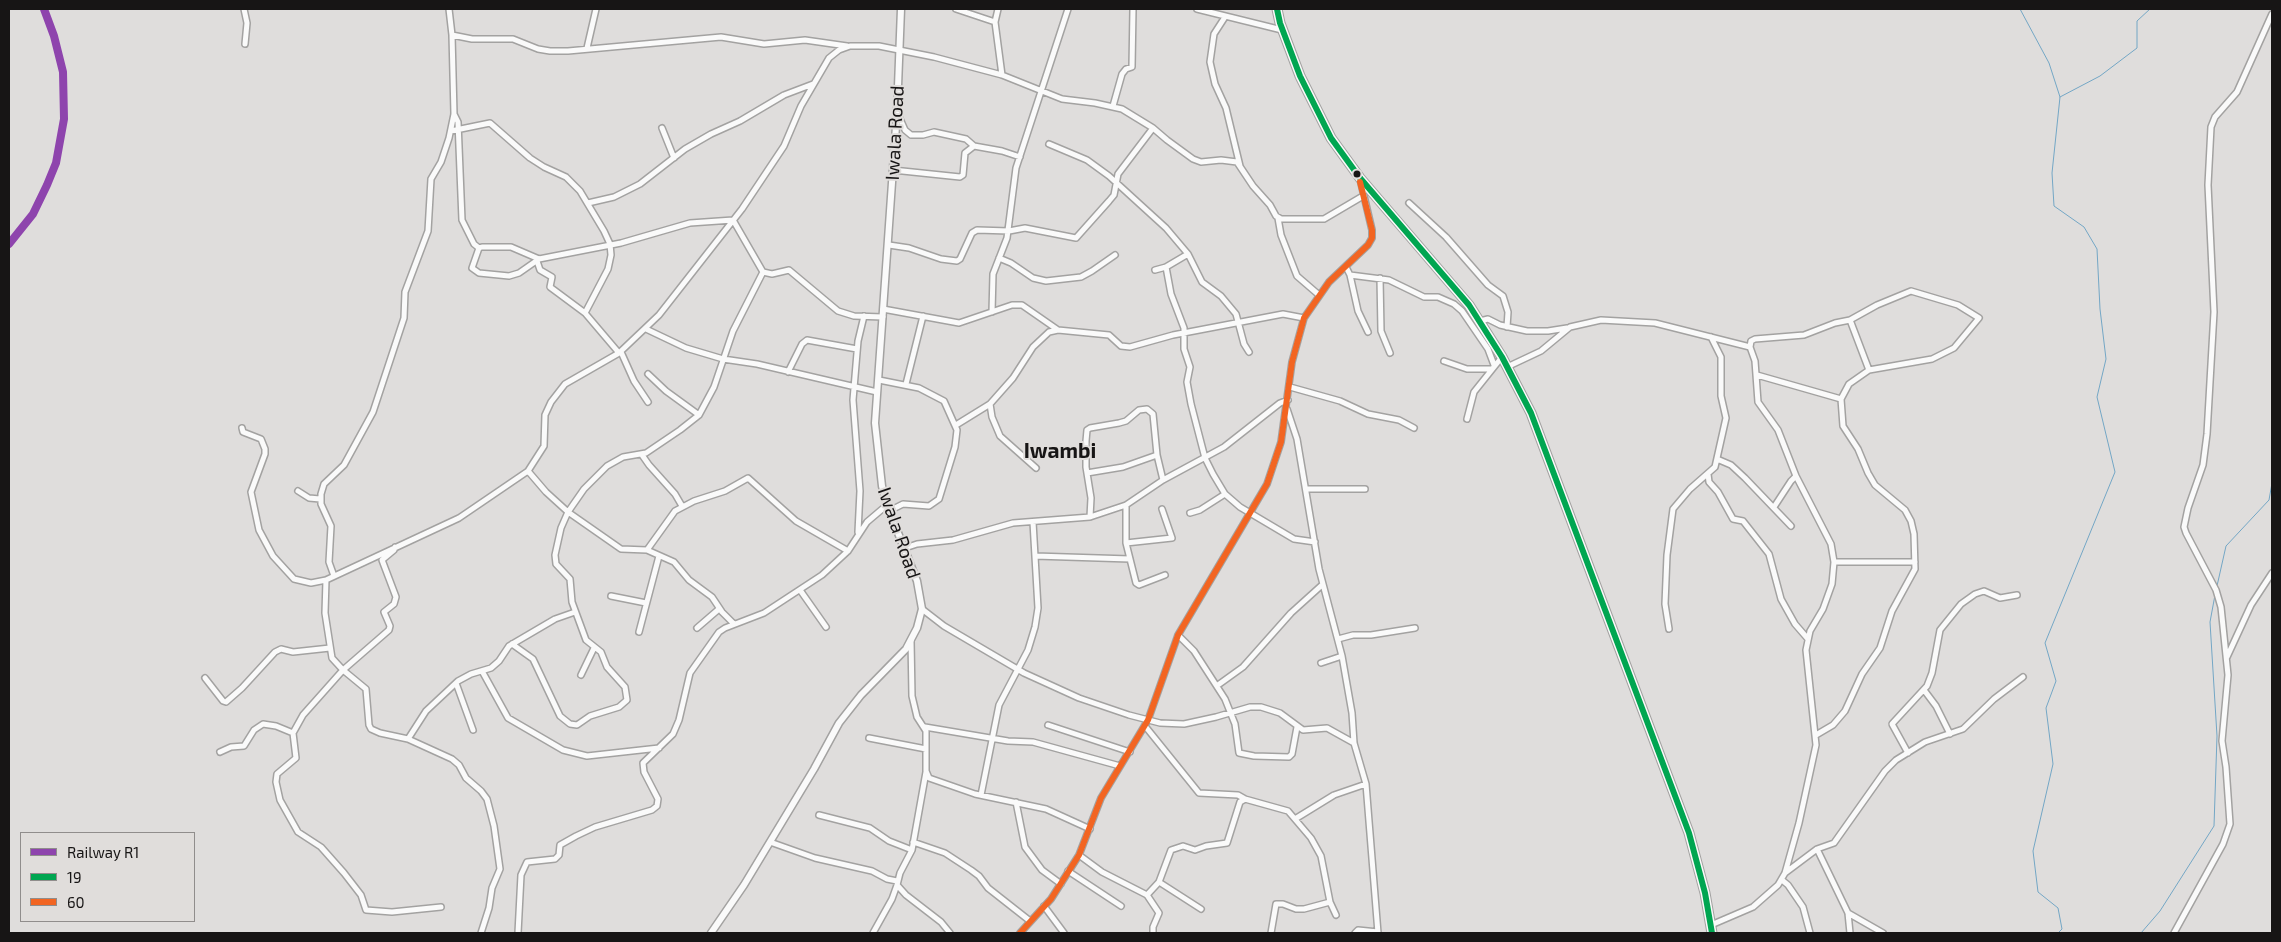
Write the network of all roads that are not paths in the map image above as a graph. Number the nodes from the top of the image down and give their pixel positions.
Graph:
1 (244, 9) edge
2 (449, 9) edge
3 (596, 9) edge
4 (901, 9) edge
5 (956, 9) edge
6 (998, 9) edge
7 (1068, 9) edge
8 (1133, 9) edge
9 (1197, 9) edge
10 (1277, 9) edge
11 (2272, 14) edge
12 (1225, 17) junction
13 (995, 22) junction
14 (1282, 30) junction
15 (452, 35) junction
16 (245, 44) dead end
17 (850, 46) junction
18 (588, 48) junction
19 (899, 49) junction
20 (1002, 75) junction
21 (813, 84) junction
22 (1042, 92) junction
23 (1113, 106) junction
24 (897, 112) junction
25 (662, 128) dead end
26 (1153, 128) junction
27 (454, 131) junction
28 (1049, 144) dead end
29 (974, 146) junction
30 (674, 158) junction
31 (1020, 158) junction
32 (1240, 166) junction
33 (894, 170) junction
34 (1360, 178) junction
35 (1116, 181) junction
36 (1362, 196) junction
37 (588, 203) junction
38 (1410, 203) dead end
39 (1278, 218) junction
40 (733, 220) junction
41 (1009, 231) junction
42 (610, 244) junction
43 (889, 245) junction
44 (479, 248) junction
45 (1188, 254) junction
46 (1116, 255) dead end
47 (999, 258) junction
48 (538, 260) junction
49 (1166, 267) junction
50 (1346, 267) junction
51 (1155, 270) dead end
52 (763, 272) junction
53 (1350, 275) junction
54 (1380, 278) junction
55 (1319, 295) junction
56 (883, 309) junction
57 (992, 312) junction
58 (585, 313) junction
59 (864, 316) junction
60 (923, 316) junction
61 (883, 317) junction
62 (1304, 318) junction
63 (1850, 320) junction
64 (1480, 321) junction
65 (1239, 322) junction
66 (1507, 326) junction
67 (1570, 327) junction
68 (646, 329) junction
69 (1058, 330) junction
70 (1368, 332) dead end
71 (1184, 333) junction
72 (1710, 337) junction
73 (1750, 347) junction
74 (857, 348) junction
75 (620, 352) junction
76 (1249, 352) dead end
77 (1390, 352) dead end
78 (1502, 357) junction
79 (723, 359) junction
80 (1444, 361) dead end
81 (1507, 366) junction
82 (1493, 367) junction
83 (1869, 370) junction
84 (788, 372) junction
85 (648, 374) dead end
86 (1757, 375) junction
87 (879, 380) junction
88 (906, 384) junction
89 (855, 387) junction
90 (1290, 387) junction
91 (877, 392) junction
92 (1842, 399) junction
93 (1288, 400) junction
94 (648, 402) dead end
95 (990, 404) junction
96 (1287, 408) junction
97 (699, 415) junction
98 (1467, 420) dead end
99 (956, 425) junction
100 (242, 428) dead end
101 (1414, 428) dead end
102 (642, 455) junction
103 (1157, 455) junction
104 (1205, 458) junction
105 (1717, 459) junction
106 (1036, 468) dead end
107 (528, 471) junction
108 (1087, 473) junction
109 (1708, 474) junction
110 (1796, 476) junction
111 (1163, 480) junction
112 (1306, 489) junction
113 (1365, 489) dead end
114 (298, 491) dead end
115 (1225, 494) junction
116 (320, 499) junction
117 (1126, 504) junction
118 (682, 506) junction
119 (1774, 507) junction
120 (888, 508) junction
121 (1162, 509) dead end
122 (568, 512) junction
123 (1190, 513) dead end
124 (1250, 513) junction
125 (1090, 517) junction
126 (1033, 522) junction
127 (1791, 526) dead end
128 (858, 535) junction
129 (1316, 542) junction
130 (1126, 543) junction
131 (395, 546) junction
132 (905, 548) junction
133 (647, 550) junction
134 (848, 551) junction
135 (659, 556) junction
136 (1035, 556) junction
137 (1130, 559) junction
138 (1834, 562) junction
139 (1915, 562) junction
140 (2272, 573) edge
141 (1165, 575) dead end
142 (334, 576) junction
143 (326, 580) junction
144 (1322, 585) junction
145 (800, 590) junction
146 (2017, 595) dead end
147 (611, 596) dead end
148 (646, 603) junction
149 (720, 609) junction
150 (922, 609) junction
151 (575, 612) junction
152 (734, 624) junction
153 (826, 627) dead end
154 (697, 628) dead end
155 (1414, 628) dead end
156 (1669, 629) dead end
157 (639, 632) dead end
158 (1178, 635) junction
159 (1338, 639) junction
160 (1808, 639) junction
161 (911, 640) junction
162 (512, 644) junction
163 (330, 648) junction
164 (594, 648) junction
165 (1342, 656) junction
166 (2227, 658) junction
167 (1322, 663) dead end
168 (1018, 669) junction
169 (343, 670) junction
170 (482, 671) junction
171 (581, 675) dead end
172 (2023, 677) dead end
173 (205, 678) dead end
174 (456, 683) junction
175 (1218, 685) junction
176 (1924, 690) junction
177 (1231, 712) junction
178 (1146, 723) junction
179 (1048, 725) dead end
180 (925, 727) junction
181 (1297, 727) junction
182 (473, 730) dead end
183 (293, 733) junction
184 (1816, 734) junction
185 (1950, 734) junction
186 (992, 737) junction
187 (869, 738) dead end
188 (408, 739) junction
189 (1354, 743) junction
190 (660, 748) junction
191 (926, 749) junction
192 (220, 752) dead end
193 (1130, 752) junction
194 (1908, 753) junction
195 (1120, 766) junction
196 (926, 771) junction
197 (1366, 784) junction
198 (981, 795) junction
199 (1246, 799) junction
200 (1016, 802) junction
201 (819, 815) dead end
202 (1295, 819) junction
203 (1090, 829) junction
204 (770, 842) junction
205 (913, 842) junction
206 (912, 850) junction
207 (1817, 850) junction
208 (1079, 855) junction
209 (1068, 871) junction
210 (1785, 873) junction
211 (1782, 880) junction
212 (1159, 882) junction
213 (897, 883) junction
214 (1060, 884) junction
215 (1147, 895) junction
216 (1330, 902) junction
217 (1044, 906) junction
218 (1121, 906) dead end
219 (441, 907) dead end
220 (1201, 909) dead end
221 (1848, 913) junction
222 (1336, 915) dead end
223 (1030, 921) junction
224 (1712, 929) edge
225 (482, 933) edge
226 (518, 933) edge
227 (711, 933) edge
228 (873, 933) edge
229 (950, 933) edge
230 (1020, 933) edge
231 (1064, 933) edge
232 (1153, 933) edge
233 (1271, 933) edge
234 (1355, 933) edge
235 (1378, 933) edge
236 (1810, 933) edge
237 (1850, 933) edge
238 (1883, 933) edge
239 (2174, 933) edge

1 - 16 street
2 - 15 street
3 - 18 street
4 - 19 street, Iwala Road
5 - 13 street
6 - 13 street
7 - 22 street
8 - 23 street
9 - 12 street
10 - 14 highway
11 - 166 street
12 - 14 street
12 - 32 street
13 - 20 street
14 - 34 highway
15 - 18 street
15 - 27 street
17 - 18 street
17 - 19 street
17 - 21 street
19 - 20 street
19 - 24 street, Iwala Road
20 - 22 street
21 - 30 street
21 - 40 street
22 - 23 street
22 - 31 street
23 - 26 street
24 - 29 street
24 - 33 street, Iwala Road
25 - 30 street
26 - 32 street
26 - 35 street
27 - 37 street
27 - 44 street
27 - 116 street
28 - 35 street
29 - 31 street
29 - 33 street
30 - 37 street
31 - 41 street
32 - 39 street
33 - 43 street, Iwala Road
34 - 36 street
34 - 64 highway
35 - 41 street
35 - 45 street
36 - 39 street
36 - 50 street
37 - 42 street
38 - 66 street
39 - 55 street
40 - 42 street
40 - 52 street
40 - 68 street
41 - 43 street
41 - 47 street
42 - 48 street
42 - 58 street
43 - 56 street, Iwala Road
44 - 48 street
44 - 48 street
45 - 49 street
45 - 65 street
46 - 47 street
47 - 57 street
48 - 58 street
49 - 51 street
49 - 71 street
50 - 53 street
50 - 55 street
52 - 59 street
52 - 79 street
53 - 54 street
53 - 70 street
54 - 77 street
54 - 82 street
55 - 62 street
56 - 60 street
56 - 61 street, Iwala Road
57 - 60 street
57 - 69 street
58 - 75 street
59 - 61 street
59 - 74 street
60 - 88 street
61 - 87 street, Iwala Road
62 - 65 street
62 - 90 street
63 - 73 street
63 - 83 street
63 - 83 street
64 - 66 street
64 - 78 highway
65 - 71 street
65 - 76 street
66 - 67 street
67 - 72 street
67 - 81 street
68 - 75 street
68 - 79 street
69 - 71 street
69 - 95 street
71 - 104 street
72 - 73 street
72 - 105 street
73 - 86 street
74 - 84 street
74 - 89 street
75 - 94 street
75 - 107 street
78 - 81 highway
78 - 82 street
79 - 84 street
79 - 97 street
80 - 82 street
81 - 224 highway
82 - 98 street
83 - 92 street
84 - 89 street
85 - 97 street
86 - 92 street
86 - 110 street
87 - 88 street
87 - 91 street, Iwala Road
88 - 99 street
89 - 91 street
89 - 128 street
90 - 93 street
90 - 101 street
91 - 120 street, Iwala Road
92 - 139 street
93 - 96 street
93 - 104 street
95 - 99 street
95 - 106 street
96 - 112 street
96 - 124 street
97 - 102 street
99 - 120 street
100 - 143 street
102 - 118 street
102 - 122 street
103 - 108 street
103 - 108 street
103 - 111 street
104 - 111 street
104 - 115 street
105 - 109 street
105 - 119 street
107 - 122 street
107 - 131 street
108 - 125 street
109 - 156 street
109 - 160 street
110 - 119 street
110 - 138 street
111 - 117 street
112 - 113 street
112 - 129 street
114 - 116 street
115 - 123 street
115 - 124 street
116 - 142 street
117 - 125 street
117 - 130 street
118 - 133 street
118 - 134 street
119 - 127 street
120 - 128 street
120 - 132 street, Iwala Road
121 - 130 street
122 - 133 street
122 - 151 street
124 - 129 street
124 - 158 street
125 - 126 street
126 - 132 street
126 - 136 street
128 - 134 street
129 - 144 street
130 - 137 street
131 - 142 street
131 - 169 street
132 - 150 street, Iwala Road
133 - 135 street
134 - 145 street
135 - 148 street
135 - 149 street
136 - 137 street
136 - 168 street
137 - 141 street
138 - 139 street
138 - 160 street
139 - 184 street
140 - 166 street
142 - 143 street
143 - 163 street
144 - 159 street
144 - 175 street
145 - 152 street
145 - 153 street
146 - 176 street
147 - 148 street
148 - 157 street
149 - 152 street
149 - 154 street
150 - 161 street, Iwala Road
150 - 168 street
151 - 162 street
151 - 164 street
152 - 190 street
155 - 159 street
158 - 175 street
158 - 178 street
159 - 165 street
160 - 184 street
161 - 180 street
161 - 204 street, Iwala Road
162 - 164 street
162 - 170 street
163 - 169 street
163 - 173 street
164 - 171 street
165 - 167 street
165 - 189 street
166 - 239 street
168 - 178 street
168 - 186 street
169 - 183 street
169 - 188 street
170 - 174 street
170 - 190 street
172 - 185 street
174 - 182 street
174 - 188 street
175 - 177 street
176 - 185 street
176 - 194 street
177 - 178 street
177 - 181 street
177 - 181 street
178 - 193 street
178 - 199 street
179 - 193 street
180 - 186 street
180 - 191 street
181 - 189 street
183 - 192 street
183 - 219 street
184 - 210 street
185 - 194 street
186 - 195 street
186 - 198 street
187 - 191 street
188 - 225 street
189 - 197 street
190 - 226 street
191 - 196 street
193 - 195 street
194 - 207 street
195 - 203 street
196 - 198 street
196 - 205 street
197 - 202 street
197 - 235 street
198 - 200 street
199 - 202 street
199 - 212 street
200 - 203 street
200 - 214 street
201 - 206 street
202 - 216 street
203 - 208 street
204 - 213 street
204 - 227 street, Iwala Road
205 - 206 street
205 - 223 street
206 - 213 street
207 - 210 street
207 - 221 street
208 - 209 street
208 - 215 street
209 - 214 street
209 - 218 street
210 - 211 street
211 - 224 street
211 - 236 street
212 - 215 street
212 - 220 street
213 - 228 street
213 - 229 street
214 - 217 street
215 - 232 street
216 - 222 street
216 - 233 street
217 - 223 street
217 - 231 street
221 - 237 street
221 - 238 street
223 - 230 street
234 - 235 street

